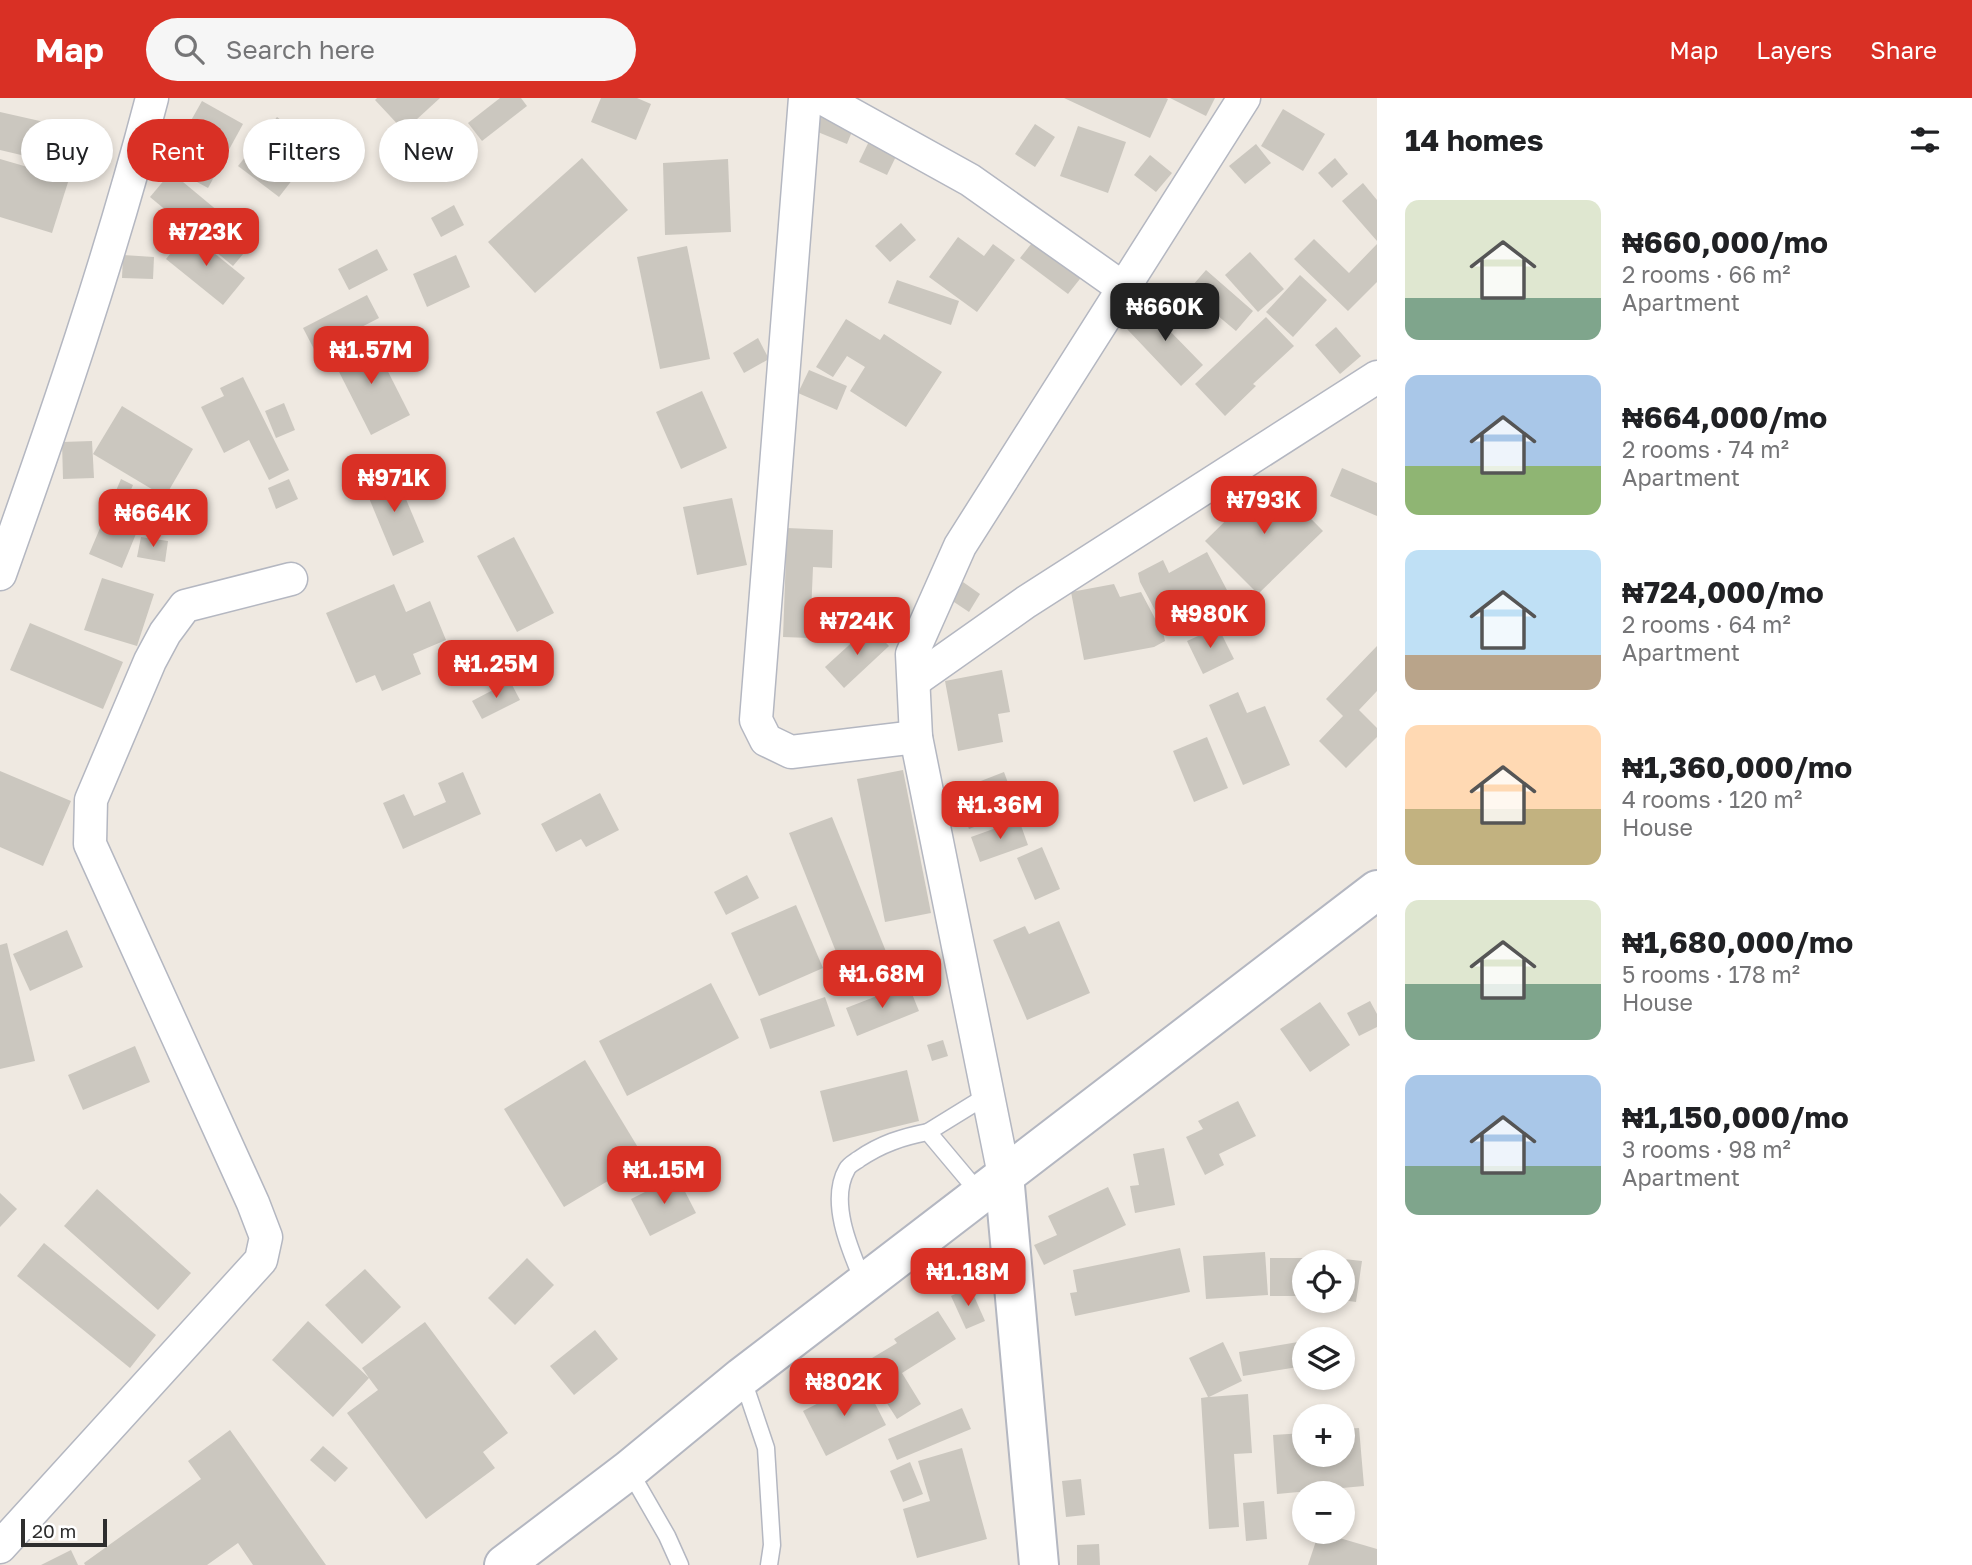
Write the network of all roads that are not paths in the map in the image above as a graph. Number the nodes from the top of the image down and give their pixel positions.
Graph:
1 (152, 98) edge
2 (805, 98) edge
3 (822, 98) edge
4 (1244, 98) edge
5 (1123, 288) junction
6 (1377, 377) edge
7 (0, 574) edge
8 (291, 579) dead end
9 (914, 681) junction
10 (916, 737) junction
11 (1377, 890) edge
12 (988, 1095) junction
13 (928, 1132) junction
14 (992, 1185) junction
15 (864, 1283) junction
16 (742, 1377) junction
17 (629, 1470) junction
18 (0, 1548) edge
19 (8, 1565) edge
20 (504, 1565) edge
21 (680, 1565) edge
22 (769, 1565) edge
23 (1039, 1565) edge

1 - 7 street
2 - 10 street
3 - 5 street
4 - 5 street
5 - 9 street
6 - 9 street
8 - 18 street
9 - 10 street
10 - 12 street
11 - 14 main road
12 - 13 lane
12 - 14 street
13 - 14 lane
13 - 15 lane
14 - 15 main road
14 - 23 main road
15 - 16 main road
16 - 17 main road
16 - 22 lane
17 - 20 main road
17 - 21 lane
18 - 19 street

